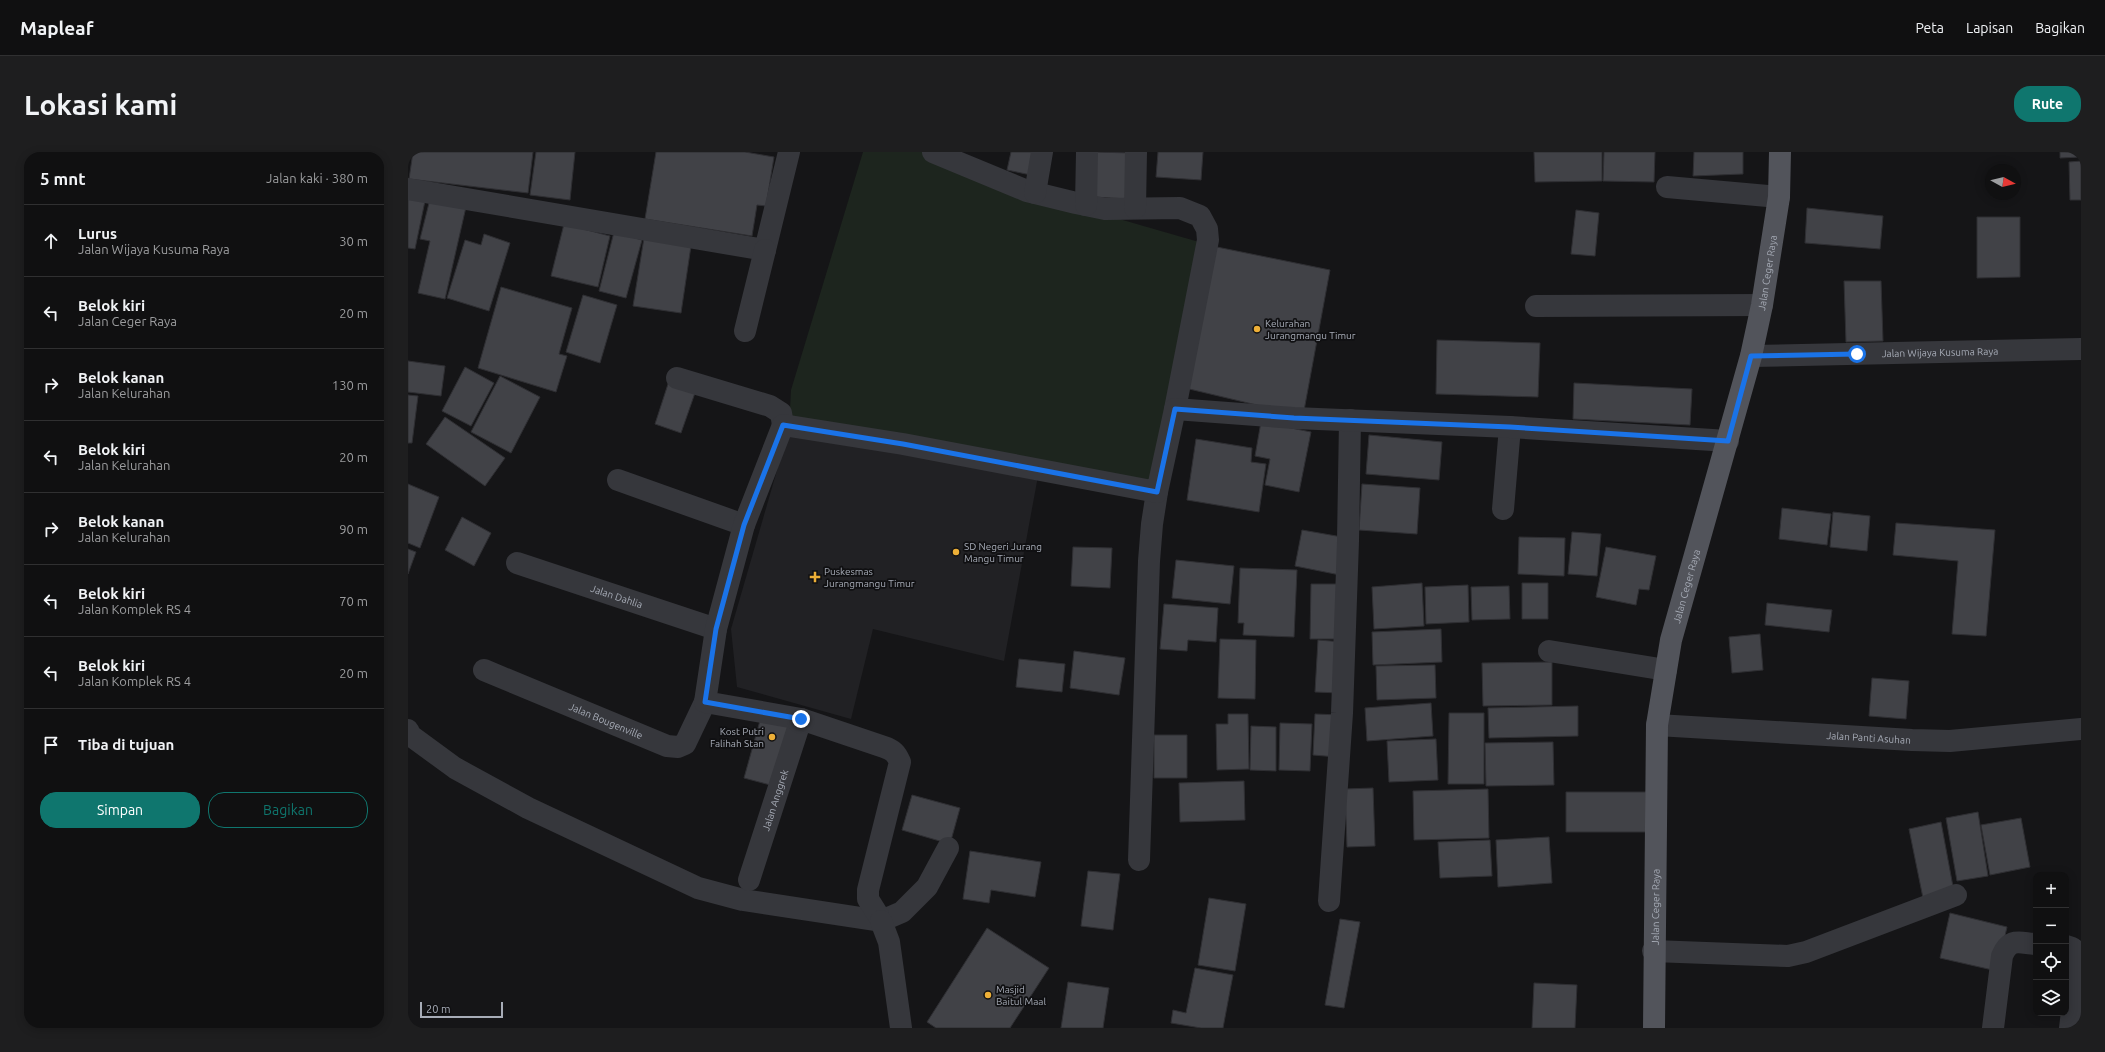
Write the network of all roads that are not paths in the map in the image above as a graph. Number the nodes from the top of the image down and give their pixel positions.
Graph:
1 (789, 152) edge
2 (933, 152) edge
3 (1042, 152) edge
4 (1086, 152) edge
5 (1136, 152) edge
6 (1780, 152) edge
7 (1667, 187) dead end
8 (408, 188) edge
9 (1036, 193) junction
10 (1779, 197) junction
11 (1086, 205) junction
12 (1136, 208) junction
13 (766, 250) junction
14 (1762, 305) junction
15 (1536, 306) dead end
16 (745, 331) dead end
17 (2081, 349) edge
18 (1751, 356) junction
19 (677, 378) dead end
20 (1175, 409) junction
21 (1350, 420) junction
22 (788, 426) junction
23 (1510, 427) junction
24 (1728, 441) junction
25 (618, 480) dead end
26 (1157, 492) junction
27 (1503, 509) dead end
28 (744, 525) junction
29 (517, 563) dead end
30 (716, 629) junction
31 (1549, 651) dead end
32 (484, 670) dead end
33 (1666, 670) junction
34 (705, 702) junction
35 (801, 719) junction
36 (1657, 725) junction
37 (2081, 729) edge
38 (408, 730) edge
39 (948, 848) dead end
40 (1139, 860) dead end
41 (749, 880) dead end
42 (1956, 895) dead end
43 (1329, 901) dead end
44 (879, 918) junction
45 (2033, 944) edge
46 (2069, 947) edge
47 (1653, 951) junction
48 (901, 1028) edge
49 (1654, 1028) edge
50 (1993, 1028) edge
51 (2070, 1028) edge

1 - 13 street
2 - 9 street
3 - 9 street
4 - 11 street
5 - 12 street
6 - 10 main road, Jalan Ceger Raya
7 - 10 street
8 - 13 street
9 - 11 street
10 - 14 main road, Jalan Ceger Raya
11 - 12 street
12 - 20 street
13 - 16 street
14 - 15 street
14 - 18 main road, Jalan Ceger Raya
17 - 18 street, Jalan Wijaya Kusuma Raya
18 - 24 main road, Jalan Ceger Raya
19 - 22 street
20 - 21 street
20 - 26 street
21 - 23 street
21 - 43 street
22 - 26 street
22 - 28 street
23 - 24 street
23 - 27 street
24 - 33 main road, Jalan Ceger Raya
25 - 28 street
26 - 40 street
28 - 30 street
29 - 30 street, Jalan Dahlia
30 - 34 street
31 - 33 street
32 - 34 street, Jalan Bougenville
33 - 36 main road, Jalan Ceger Raya
34 - 35 street
35 - 41 street, Jalan Anggrek
35 - 44 street
36 - 37 street, Jalan Panti Asuhan
36 - 47 main road, Jalan Ceger Raya
38 - 44 street
39 - 44 street
42 - 47 street
44 - 48 street
45 - 50 street
46 - 51 street
47 - 49 main road, Jalan Ceger Raya

